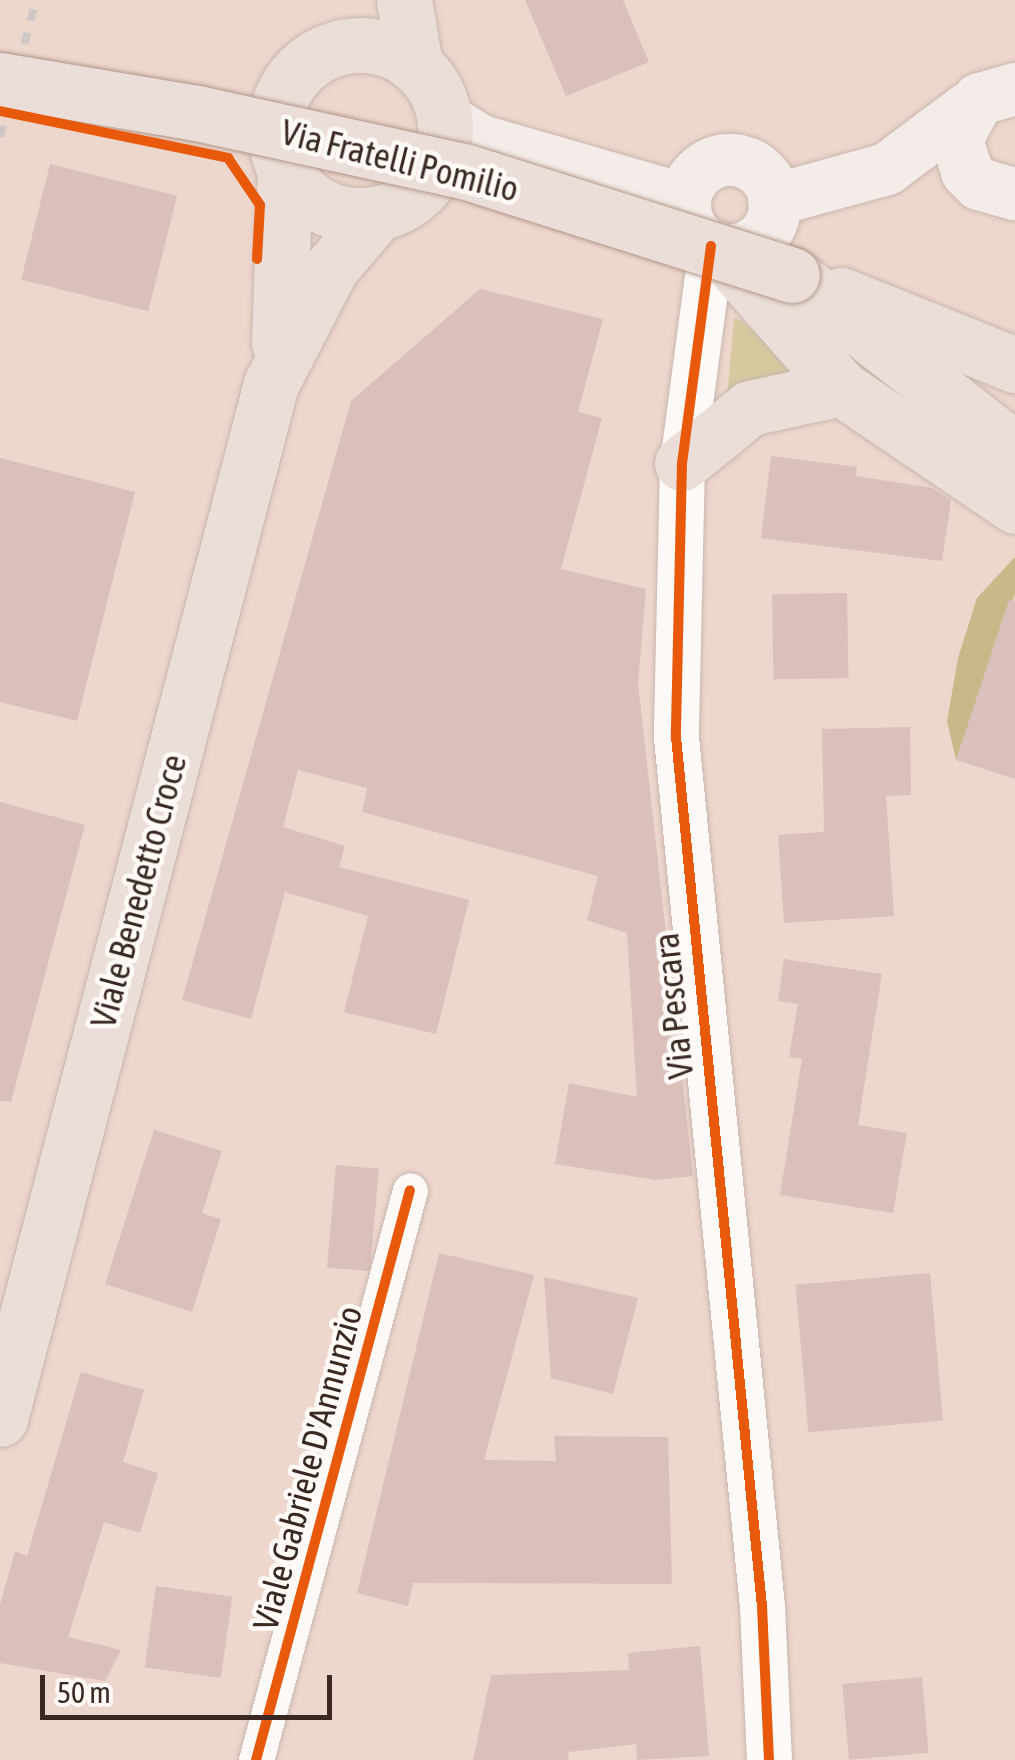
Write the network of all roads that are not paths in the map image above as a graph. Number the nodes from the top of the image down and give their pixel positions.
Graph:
1 (358, 0) edge
2 (404, 0) edge
3 (321, 54) junction
4 (415, 64) junction
5 (0, 80) edge
6 (993, 98) edge
7 (456, 139) junction
8 (285, 170) junction
9 (855, 182) junction
10 (997, 189) edge
11 (685, 200) junction
12 (774, 200) junction
13 (378, 213) junction
14 (715, 247) junction
15 (792, 275) junction
16 (1008, 360) edge
17 (278, 364) junction
18 (841, 388) junction
19 (1015, 450) edge
20 (682, 464) junction
21 (1015, 506) edge
22 (410, 1190) dead end
23 (0, 1420) edge
24 (256, 1760) edge
25 (768, 1760) edge

1 - 3 main road
2 - 4 main road
3 - 4 main road
3 - 8 main road
4 - 7 main road
5 - 15 main road, Via Fratelli Pomilio, bridge
6 - 9 main road
6 - 10 main road
7 - 11 main road
7 - 13 main road
8 - 13 main road
8 - 17 main road
9 - 10 main road
9 - 12 main road
11 - 12 main road
11 - 14 main road
12 - 14 main road
13 - 17 main road
14 - 18 main road
14 - 20 street, Via Pescara
15 - 16 main road, Via Fratelli Pomilio
15 - 19 main road
17 - 23 main road, Viale Benedetto Croce
18 - 20 main road
18 - 21 main road
20 - 25 street, Via Pescara
22 - 24 street, Viale Gabriele D'Annunzio

